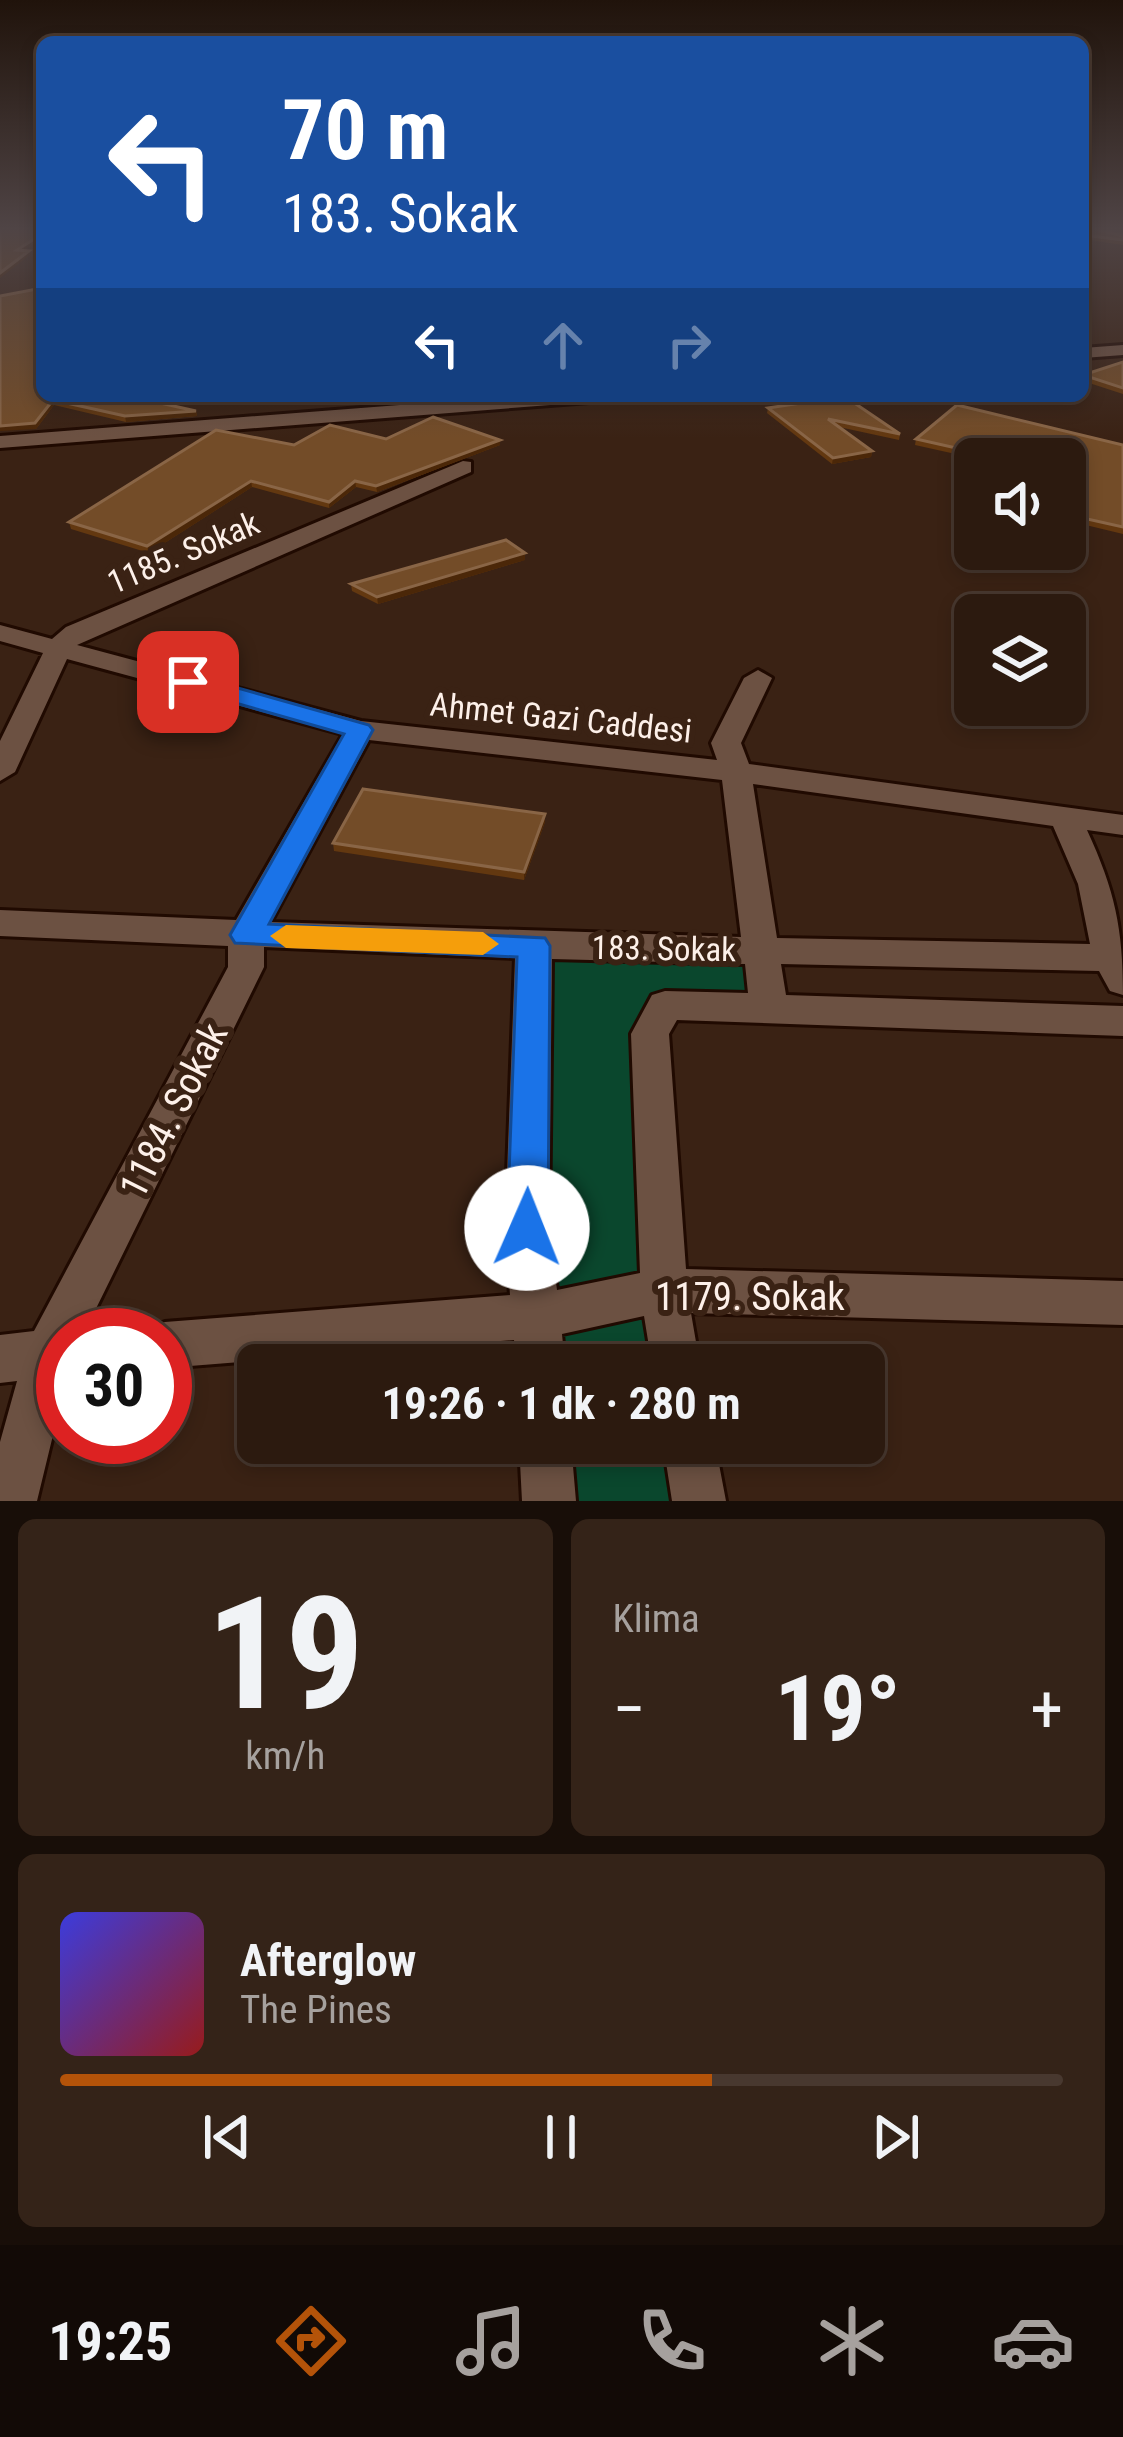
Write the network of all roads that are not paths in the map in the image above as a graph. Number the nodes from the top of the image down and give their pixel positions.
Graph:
1 (1123, 350) edge
2 (1089, 353) edge
3 (512, 402) edge
4 (0, 442) edge
5 (463, 467) dead end
6 (0, 633) edge
7 (60, 646) junction
8 (758, 678) dead end
9 (360, 730) junction
10 (0, 772) edge
11 (736, 772) junction
12 (1064, 815) junction
13 (1123, 825) edge
14 (0, 922) edge
15 (247, 935) junction
16 (534, 946) junction
17 (762, 949) junction
18 (1117, 969) edge
19 (769, 1006) junction
20 (1123, 1022) edge
21 (664, 1290) junction
22 (1123, 1303) edge
23 (78, 1308) edge
24 (538, 1316) junction
25 (192, 1343) edge
26 (540, 1344) edge
27 (673, 1344) edge
28 (36, 1355) edge
29 (0, 1359) edge
30 (36, 1417) edge
31 (546, 1464) edge
32 (693, 1464) edge
33 (10, 1501) edge
34 (549, 1501) edge
35 (699, 1501) edge

1 - 2 street
3 - 4 street
5 - 7 street, 1185. Sokak
6 - 7 street, Ahmet Gazi Caddesi
7 - 9 street, Ahmet Gazi Caddesi
7 - 10 street
8 - 11 street
9 - 11 street, Ahmet Gazi Caddesi
9 - 15 street, 1184. Sokak
11 - 12 street, Ahmet Gazi Caddesi
11 - 17 street
12 - 13 street, Ahmet Gazi Caddesi
12 - 18 street
14 - 15 street, 183. Sokak
15 - 16 street, 183. Sokak
15 - 23 street, 1184. Sokak
16 - 17 street, 183. Sokak
16 - 24 street
17 - 18 street, 183. Sokak
17 - 19 street
19 - 20 street
19 - 21 street
21 - 22 street, 1179. Sokak
21 - 24 street, 1179. Sokak
21 - 27 street
24 - 25 street, 1179. Sokak
24 - 26 street
28 - 29 street
30 - 33 street, 1184. Sokak
31 - 34 street
32 - 35 street

